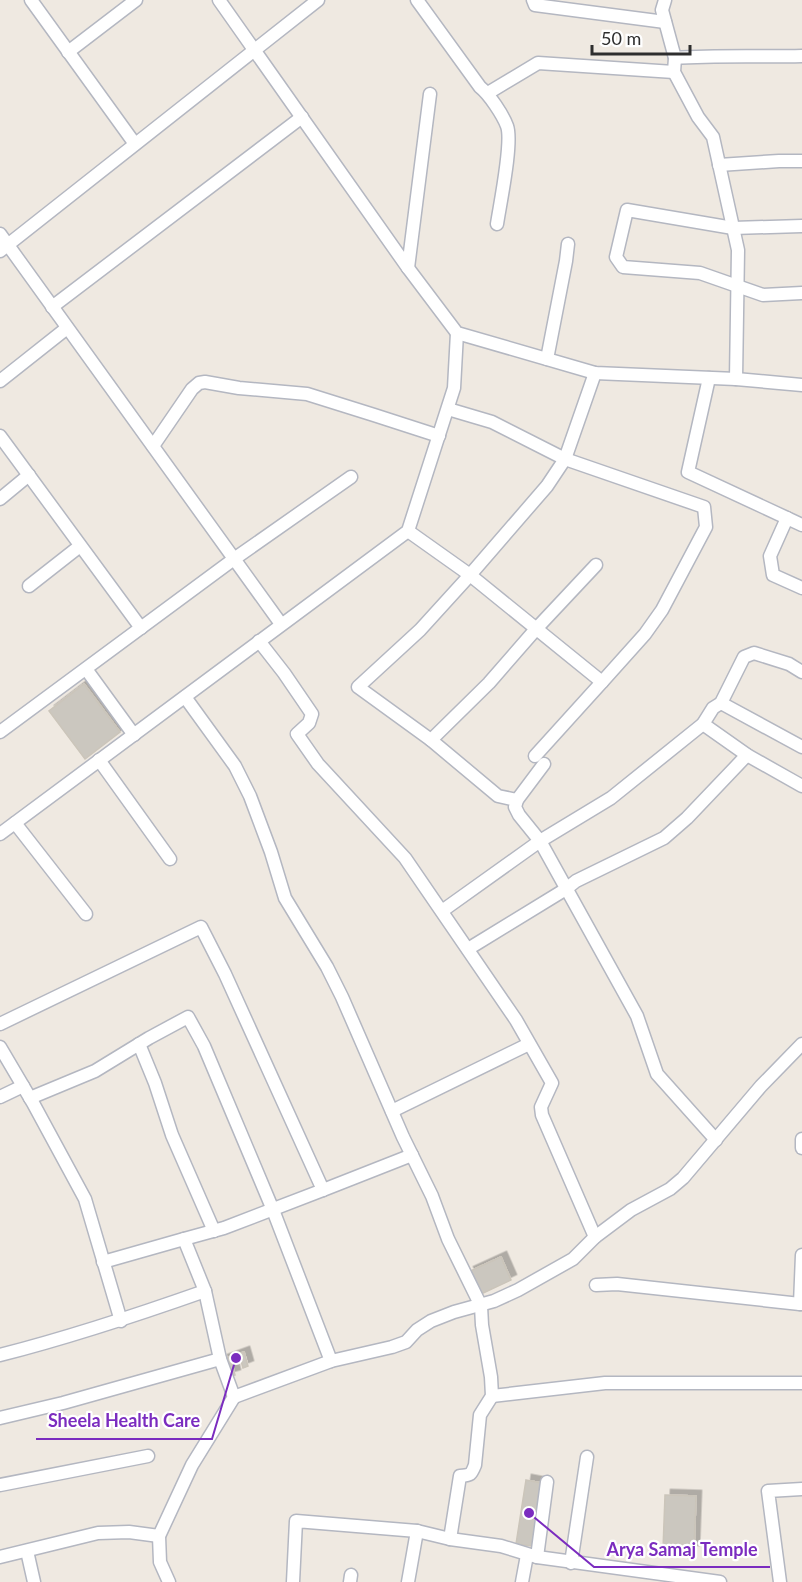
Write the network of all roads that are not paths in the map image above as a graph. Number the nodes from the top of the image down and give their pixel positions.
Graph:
1 (32, 0) edge
2 (136, 0) edge
3 (219, 0) edge
4 (318, 0) edge
5 (417, 0) edge
6 (533, 0) edge
7 (665, 0) edge
8 (665, 22) junction
9 (254, 50) junction
10 (68, 52) junction
11 (802, 56) edge
12 (675, 58) junction
13 (674, 72) junction
14 (488, 93) junction
15 (430, 94) dead end
16 (302, 117) junction
17 (135, 144) junction
18 (802, 161) edge
19 (719, 165) junction
20 (496, 224) dead end
21 (802, 226) edge
22 (733, 228) junction
23 (0, 234) edge
24 (568, 244) dead end
25 (4, 248) edge
26 (408, 268) junction
27 (737, 286) junction
28 (802, 293) edge
29 (52, 307) junction
30 (67, 328) junction
31 (457, 333) junction
32 (547, 359) junction
33 (595, 373) junction
34 (709, 378) junction
35 (736, 379) junction
36 (0, 381) edge
37 (802, 386) edge
38 (448, 409) junction
39 (0, 436) edge
40 (438, 436) junction
41 (153, 446) junction
42 (565, 459) junction
43 (28, 475) junction
44 (351, 477) dead end
45 (0, 499) edge
46 (787, 518) junction
47 (802, 525) edge
48 (408, 531) junction
49 (80, 546) junction
50 (234, 559) junction
51 (596, 565) dead end
52 (470, 576) junction
53 (28, 586) dead end
54 (802, 588) edge
55 (281, 624) junction
56 (141, 628) junction
57 (536, 629) junction
58 (259, 641) junction
59 (86, 669) junction
60 (802, 672) edge
61 (602, 682) junction
62 (185, 697) junction
63 (721, 703) junction
64 (703, 724) junction
65 (0, 732) edge
66 (134, 735) junction
67 (431, 740) junction
68 (802, 747) edge
69 (747, 755) junction
70 (99, 760) junction
71 (802, 786) edge
72 (517, 800) junction
73 (15, 823) junction
74 (0, 834) edge
75 (540, 842) junction
76 (170, 859) dead end
77 (566, 889) junction
78 (442, 911) junction
79 (86, 914) dead end
80 (468, 949) junction
81 (0, 1024) edge
82 (139, 1044) junction
83 (529, 1044) junction
84 (802, 1044) edge
85 (0, 1047) edge
86 (23, 1086) junction
87 (0, 1097) edge
88 (30, 1098) junction
89 (392, 1111) junction
90 (802, 1139) edge
91 (716, 1140) junction
92 (802, 1148) edge
93 (412, 1155) junction
94 (323, 1190) junction
95 (273, 1210) junction
96 (214, 1231) junction
97 (595, 1237) junction
98 (184, 1239) junction
99 (802, 1255) edge
100 (103, 1262) junction
101 (597, 1285) dead end
102 (205, 1291) junction
103 (801, 1304) edge
104 (481, 1305) junction
105 (121, 1321) junction
106 (0, 1355) edge
107 (220, 1359) junction
108 (331, 1361) junction
109 (802, 1383) edge
110 (492, 1396) junction
111 (234, 1397) junction
112 (0, 1418) edge
113 (148, 1456) dead end
114 (587, 1457) dead end
115 (547, 1482) dead end
116 (0, 1485) edge
117 (802, 1489) edge
118 (417, 1531) junction
119 (159, 1536) junction
120 (450, 1539) junction
121 (27, 1551) junction
122 (532, 1556) junction
123 (0, 1557) edge
124 (571, 1563) junction
125 (628, 1576) edge
126 (34, 1582) edge
127 (169, 1582) edge
128 (293, 1582) edge
129 (408, 1582) edge
130 (522, 1582) edge
131 (720, 1582) edge
132 (780, 1582) edge

1 - 10 street
2 - 10 street
3 - 9 street
4 - 9 street
5 - 14 street
6 - 8 street
7 - 8 street
8 - 12 street
9 - 16 street
9 - 17 street
10 - 17 street
11 - 12 street
12 - 13 street
13 - 14 street
13 - 19 street
14 - 20 street
15 - 26 street
16 - 26 street
16 - 29 street
17 - 25 street
18 - 19 street
19 - 22 street
21 - 22 street
22 - 27 street
22 - 27 street
23 - 25 street
24 - 32 street
25 - 29 street
26 - 31 street
27 - 28 street
27 - 35 street
29 - 30 street
30 - 36 street
30 - 41 street
31 - 32 street
31 - 38 street
32 - 33 street
33 - 34 street
33 - 42 street
34 - 35 street
34 - 46 street
35 - 37 street
38 - 40 street
38 - 42 street
39 - 43 street
40 - 41 street
40 - 48 street
41 - 50 street
42 - 52 street
42 - 61 street
43 - 45 street
43 - 49 street
44 - 50 street
46 - 47 street
46 - 54 street
48 - 52 street
48 - 55 street
49 - 53 street
49 - 56 street
50 - 55 street
50 - 56 street
51 - 57 street
52 - 57 street
52 - 67 street
55 - 58 street
56 - 59 street
57 - 61 street
57 - 67 street
58 - 62 street
58 - 78 street
59 - 65 street
59 - 66 street
60 - 63 street
61 - 72 street
62 - 66 street
62 - 89 street
63 - 64 street
63 - 68 street
64 - 69 street
64 - 75 street
66 - 70 street
67 - 72 street
69 - 71 street
69 - 77 street
70 - 73 street
70 - 76 street
72 - 75 street
73 - 74 street
73 - 79 street
75 - 77 street
75 - 78 street
77 - 80 street
77 - 91 street
78 - 80 street
80 - 83 street
81 - 94 street
82 - 88 street
82 - 95 street
82 - 96 street
83 - 89 street
83 - 97 street
84 - 91 street
85 - 86 street
86 - 87 street
86 - 88 street
88 - 100 street
89 - 93 street
90 - 92 street
91 - 97 street
93 - 94 street
93 - 104 street
94 - 95 street
95 - 96 street
95 - 108 street
96 - 98 street
97 - 104 street
98 - 100 street
98 - 102 street
99 - 103 street
100 - 105 street
101 - 103 street
102 - 105 street
102 - 107 street
104 - 108 street
104 - 110 street
105 - 106 street
107 - 111 street
107 - 112 street
108 - 111 street
109 - 110 street
110 - 120 street
111 - 119 street
113 - 116 street
114 - 124 street
115 - 122 street
117 - 132 street
118 - 120 street
118 - 128 street
118 - 129 street
119 - 121 street
119 - 127 street
120 - 122 street
121 - 123 street
121 - 126 street
122 - 124 street
122 - 130 street
124 - 125 street
125 - 131 street

